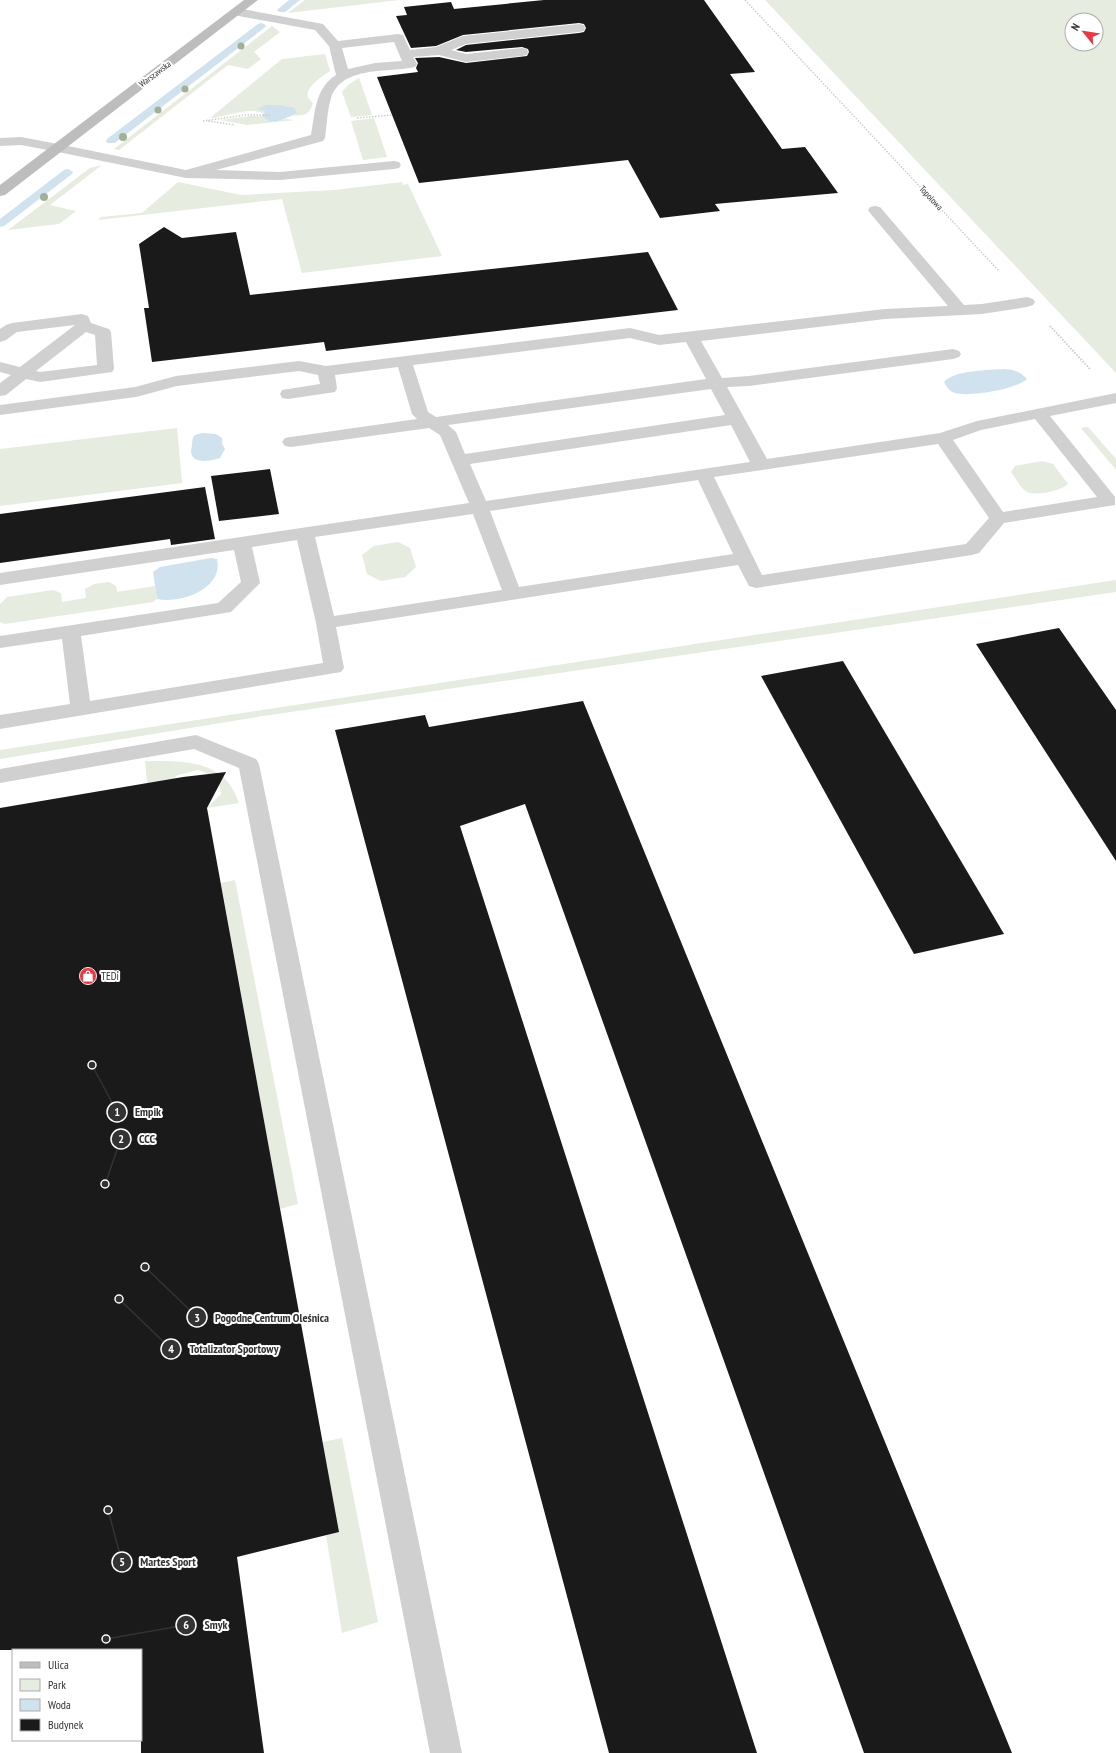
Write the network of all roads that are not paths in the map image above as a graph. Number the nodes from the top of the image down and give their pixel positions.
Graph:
1 (252, 0) edge
2 (237, 12) junction
3 (579, 28) dead end
4 (335, 45) junction
5 (439, 51) junction
6 (522, 52) dead end
7 (405, 54) junction
8 (343, 76) junction
9 (0, 142) edge
10 (58, 148) junction
11 (394, 165) dead end
12 (186, 174) junction
13 (0, 192) edge
14 (875, 210) dead end
15 (1027, 302) road end
16 (960, 310) junction
17 (83, 326) junction
18 (0, 337) edge
19 (691, 337) junction
20 (953, 354) dead end
21 (404, 361) junction
22 (0, 367) edge
23 (326, 371) junction
24 (23, 373) junction
25 (716, 383) junction
26 (0, 391) edge
27 (288, 394) dead end
28 (1116, 398) edge
29 (0, 410) edge
30 (1039, 414) junction
31 (736, 419) junction
32 (433, 423) junction
33 (943, 438) junction
34 (291, 442) dead end
35 (460, 460) junction
36 (762, 465) junction
37 (704, 474) junction
38 (480, 508) junction
39 (998, 518) junction
40 (305, 534) junction
41 (242, 543) junction
42 (744, 558) junction
43 (0, 579) edge
44 (513, 595) junction
45 (326, 624) junction
46 (71, 631) junction
47 (0, 642) edge
48 (80, 709) junction
49 (0, 722) edge
50 (0, 776) edge
51 (446, 1753) edge

1 - 2 main road, Warszawska
2 - 4 street
2 - 10 main road, Warszawska
3 - 5 street
4 - 7 street
4 - 8 street
5 - 6 street
5 - 7 street
7 - 8 street
8 - 12 street
9 - 10 street
10 - 12 street
10 - 13 main road, Warszawska
11 - 12 street
14 - 16 street
15 - 16 street
16 - 19 street
17 - 18 street
17 - 24 street
17 - 24 street
19 - 21 street
19 - 25 street
20 - 25 street
21 - 23 street
21 - 32 street
22 - 24 street
23 - 27 street
23 - 29 street
24 - 26 street
25 - 31 street
25 - 32 street
28 - 30 street
30 - 33 street
30 - 39 street
31 - 35 street
31 - 36 street
32 - 34 street
32 - 35 street
33 - 36 street
33 - 39 street
35 - 38 street
36 - 37 street
37 - 38 street
37 - 42 street
38 - 40 street
38 - 44 street
39 - 42 street
40 - 41 street
40 - 45 street
41 - 43 street
41 - 46 street
42 - 44 street
44 - 45 street
45 - 48 street
46 - 47 street
46 - 48 street
48 - 49 street
50 - 51 street

